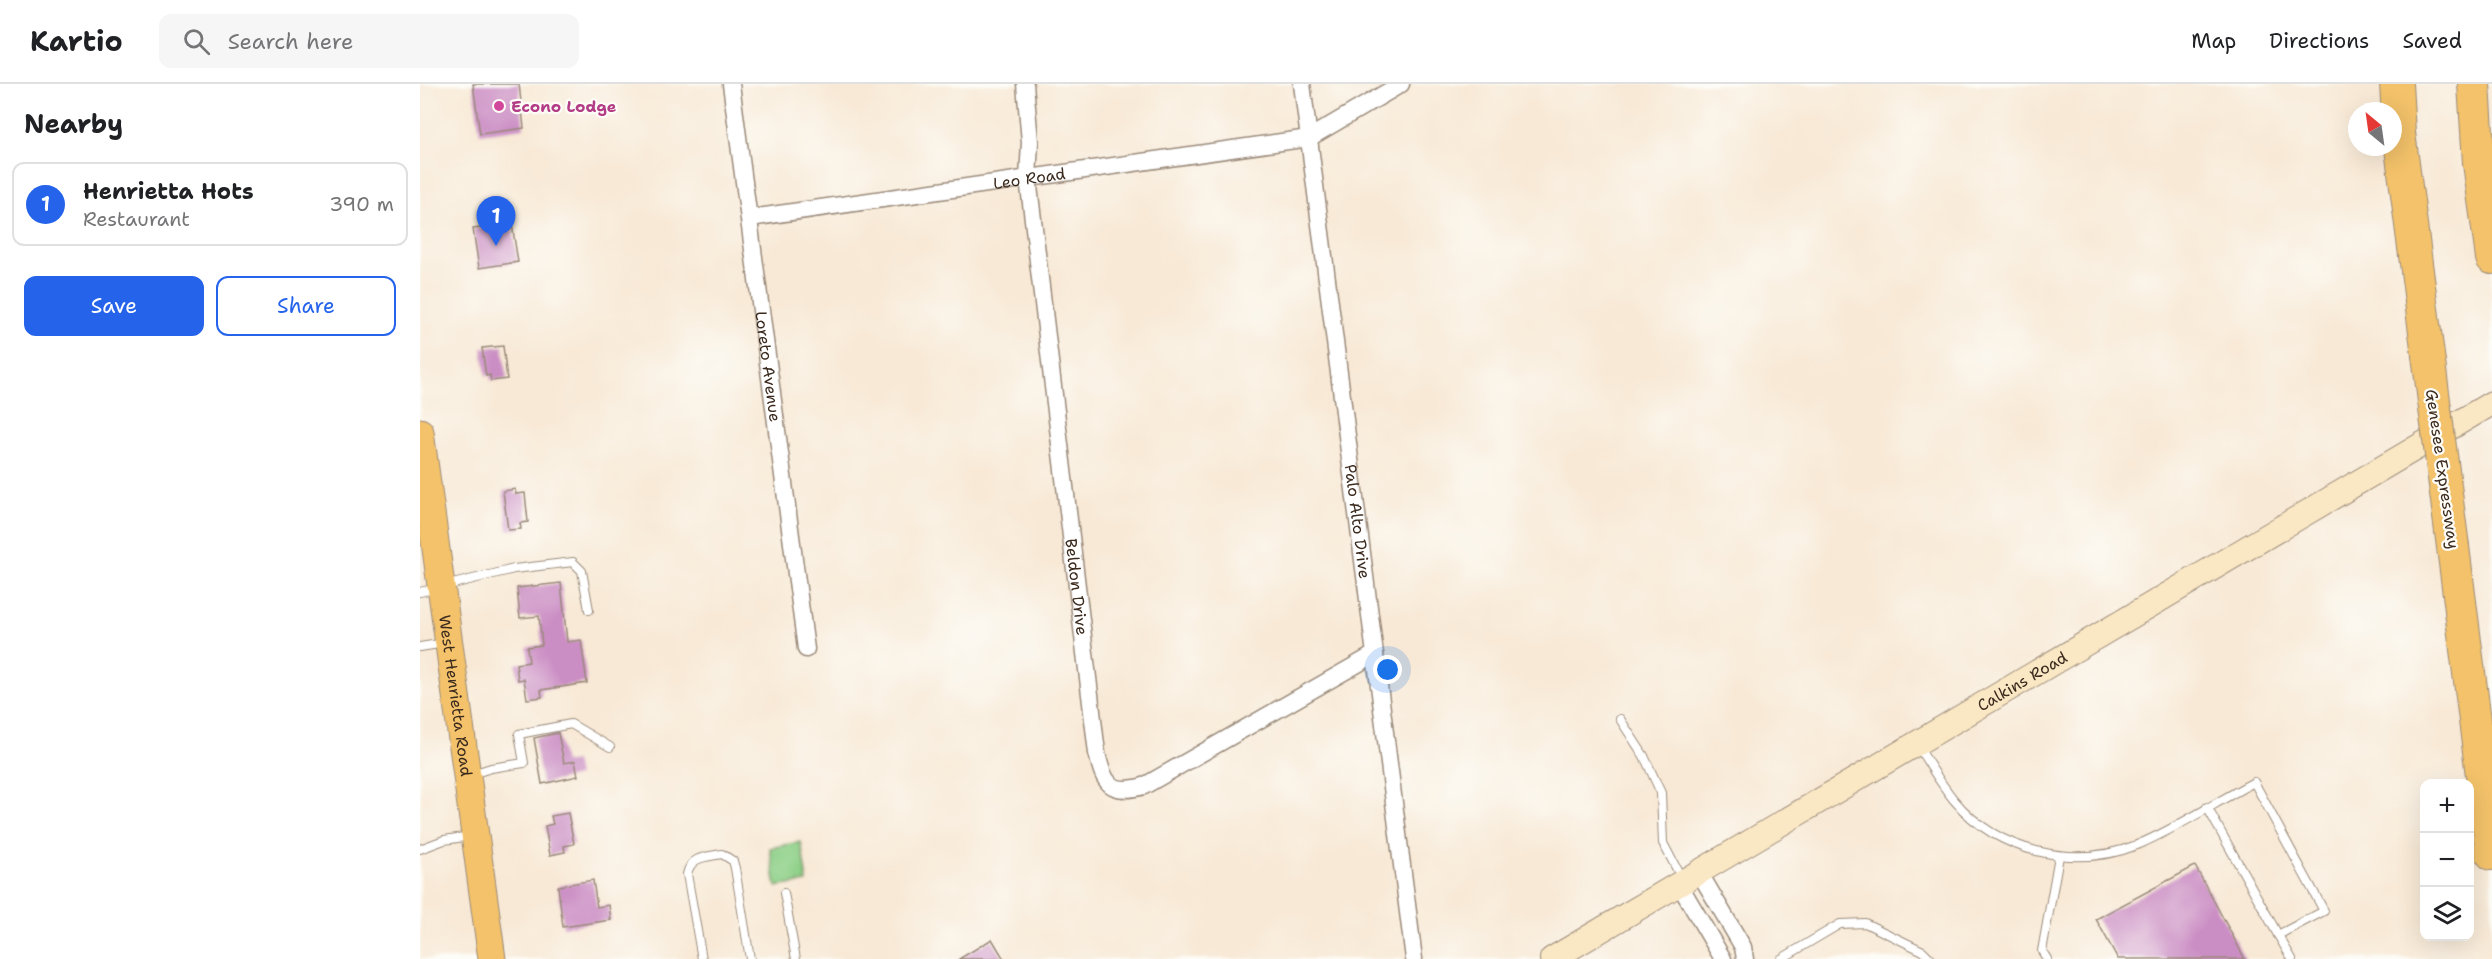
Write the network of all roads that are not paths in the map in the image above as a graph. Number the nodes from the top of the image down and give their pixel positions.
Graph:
1 (731, 84) edge
2 (1024, 84) edge
3 (1302, 84) edge
4 (1401, 84) edge
5 (2396, 84) edge
6 (2474, 84) edge
7 (1309, 138) junction
8 (1028, 178) junction
9 (750, 218) junction
10 (2492, 258) edge
11 (2492, 404) edge
12 (420, 432) edge
13 (425, 502) edge
14 (430, 588) edge
15 (589, 609) dead end
16 (448, 642) junction
17 (420, 647) edge
18 (806, 649) dead end
19 (1375, 654) junction
20 (1620, 719) dead end
21 (1917, 743) junction
22 (610, 747) dead end
23 (466, 777) junction
24 (2206, 807) junction
25 (475, 836) junction
26 (420, 849) edge
27 (2492, 854) edge
28 (2059, 856) junction
29 (1687, 879) junction
30 (784, 893) dead end
31 (2278, 934) junction
32 (492, 959) edge
33 (702, 959) edge
34 (750, 959) edge
35 (796, 959) edge
36 (1414, 959) edge
37 (1552, 959) edge
38 (1723, 959) edge
39 (1745, 959) edge
40 (1781, 959) edge
41 (1931, 959) edge
42 (2047, 959) edge
43 (2292, 959) edge

1 - 9 street, Loreto Avenue
2 - 8 street, Beldon Drive
3 - 7 street, Palo Alto Drive
4 - 7 street
5 - 27 highway, Genesee Expressway, bridge
6 - 10 highway
7 - 8 street, Leo Road
7 - 19 street, Palo Alto Drive
8 - 9 street, Leo Road
8 - 19 street, Beldon Drive
9 - 18 street, Loreto Avenue
11 - 21 main road, Calkins Road
12 - 13 main road, West Henrietta Road
13 - 14 main road, West Henrietta Road
14 - 15 lane
14 - 16 main road, West Henrietta Road
16 - 17 lane
16 - 23 main road, West Henrietta Road
19 - 36 street, Palo Alto Drive
20 - 29 lane
21 - 28 lane
21 - 29 main road, Calkins Road
22 - 23 lane
23 - 25 main road, West Henrietta Road
24 - 28 lane
24 - 31 lane
24 - 31 lane
25 - 26 lane
25 - 32 main road, West Henrietta Road
28 - 42 lane
29 - 37 main road, Calkins Road
29 - 38 street
29 - 39 street
30 - 35 lane
31 - 43 lane
33 - 34 lane
40 - 41 lane

